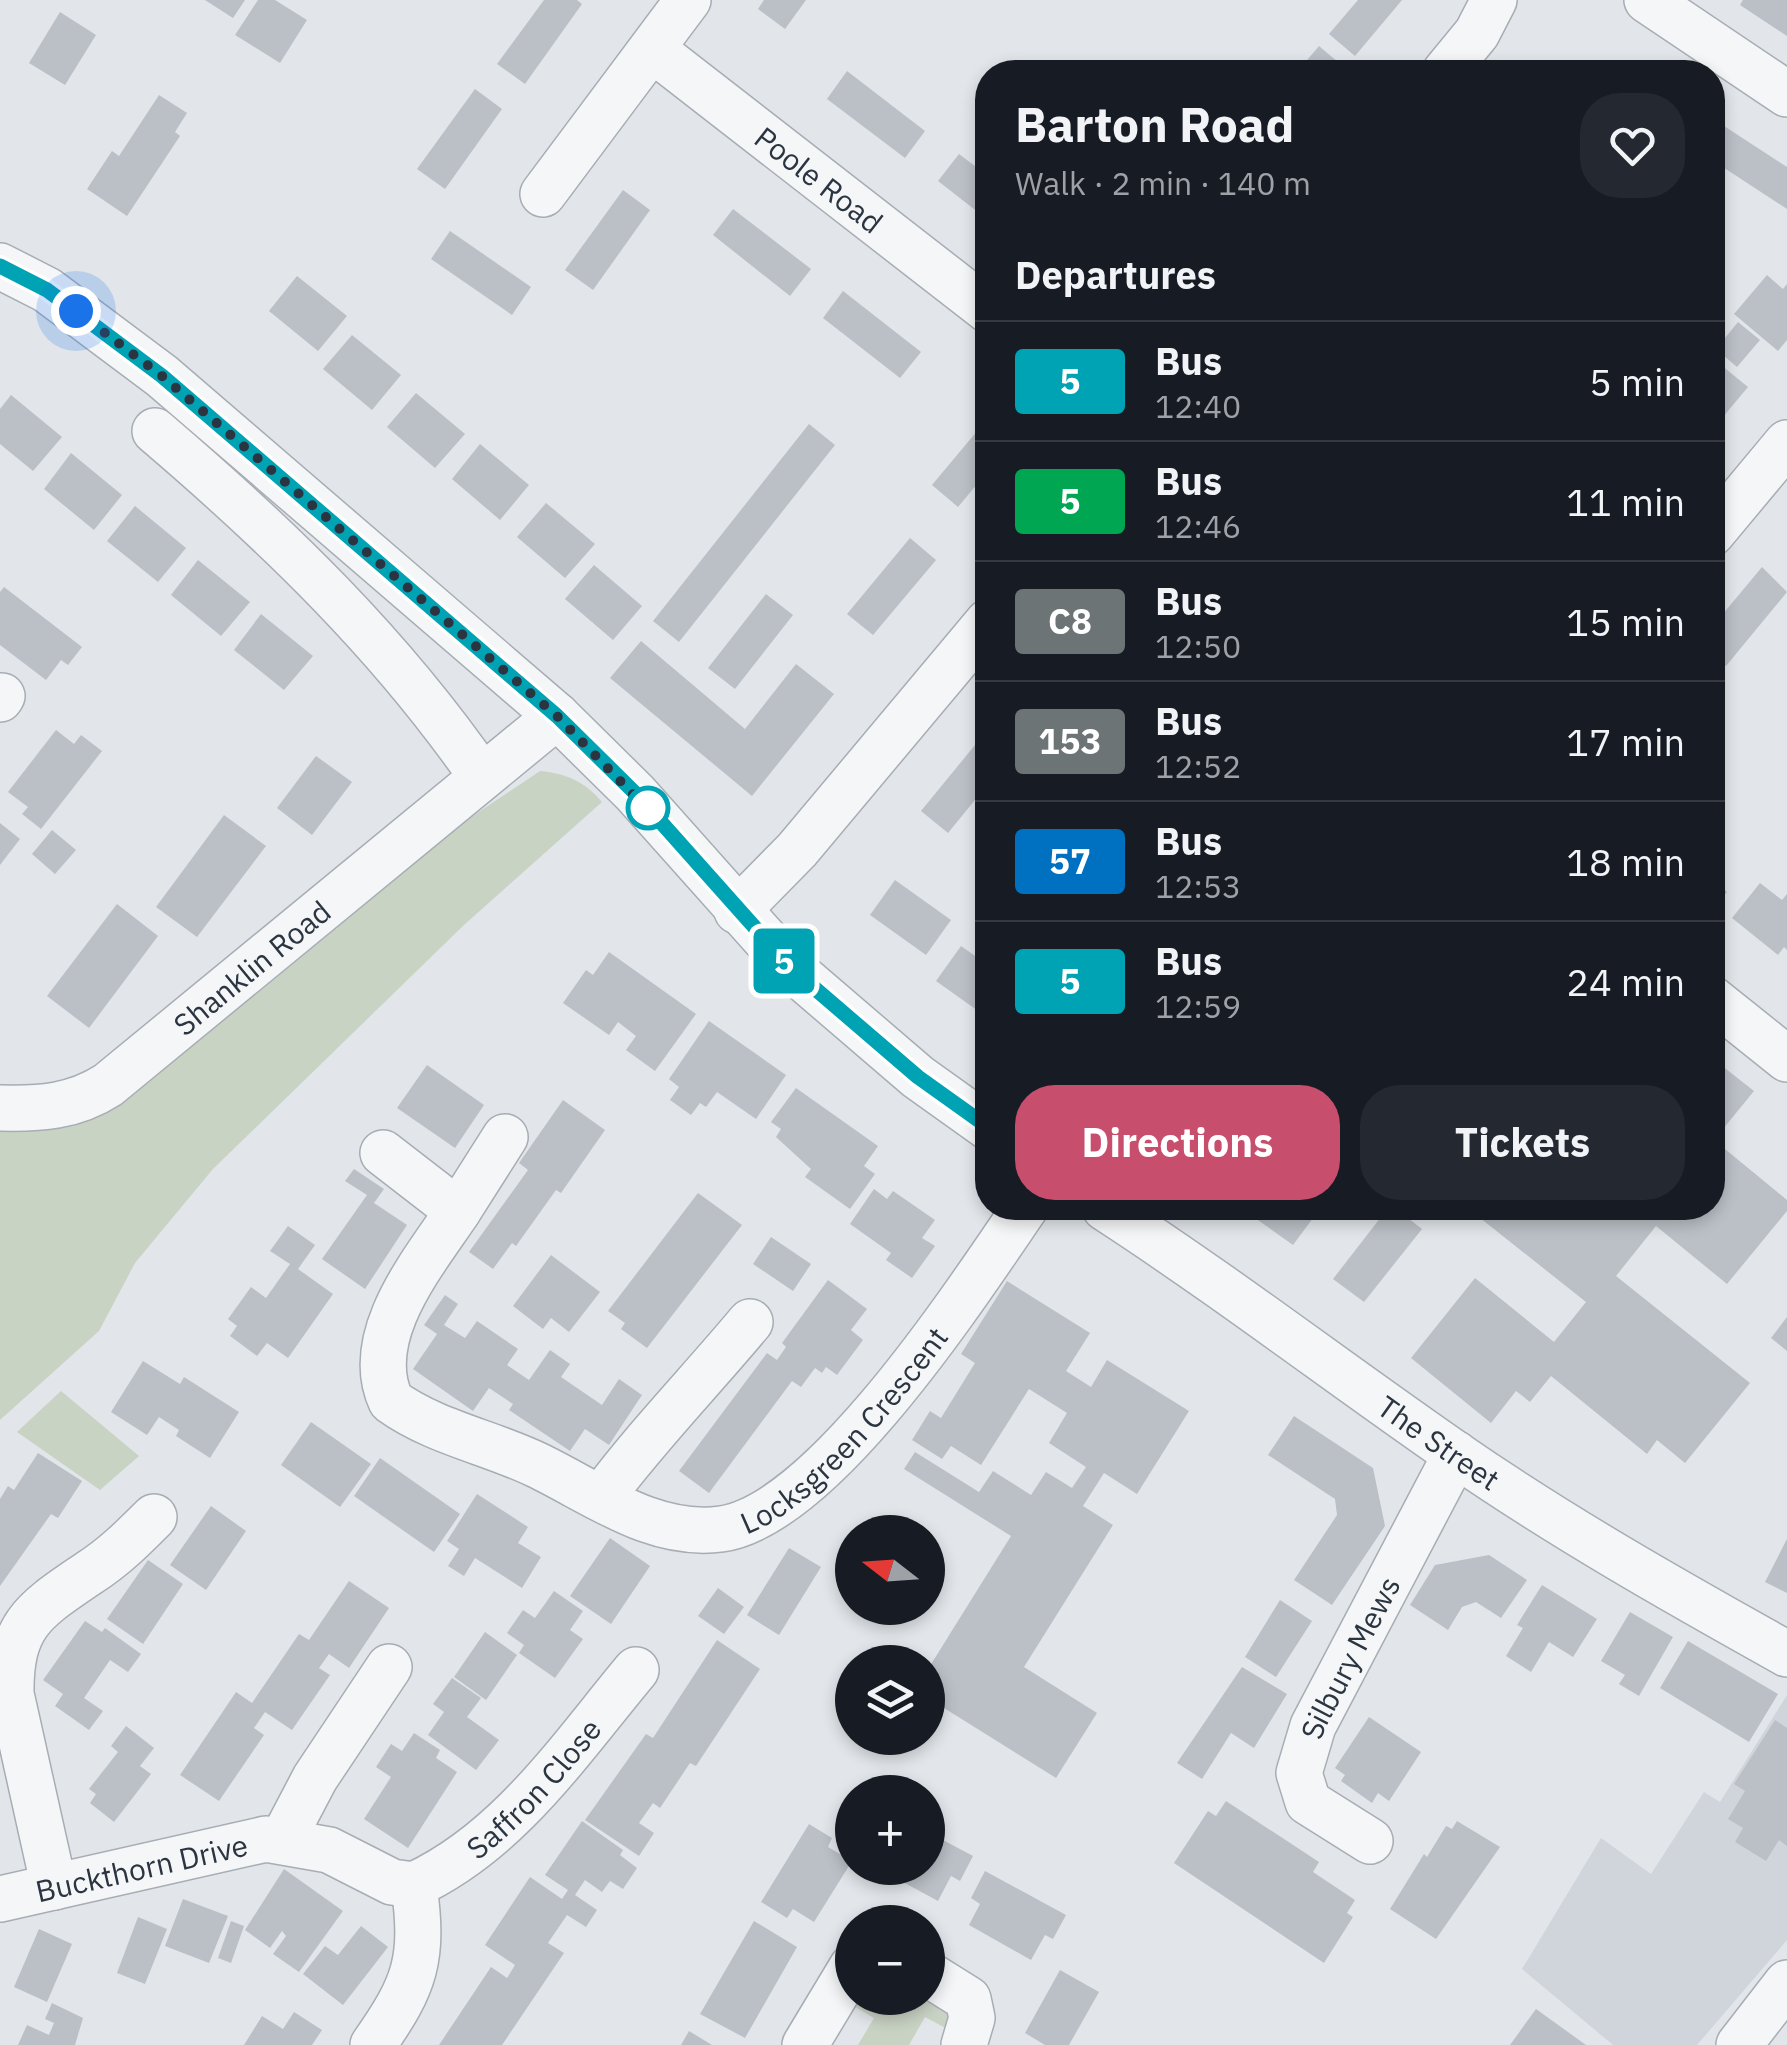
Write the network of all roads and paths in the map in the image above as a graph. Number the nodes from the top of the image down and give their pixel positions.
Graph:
1 (688, 0) edge
2 (1494, 0) edge
3 (1647, 0) edge
4 (652, 49) junction
5 (1455, 60) edge
6 (1787, 94) edge
7 (543, 194) dead end
8 (0, 266) edge
9 (975, 300) edge
10 (155, 431) dead end
11 (1787, 442) edge
12 (1725, 517) edge
13 (975, 638) edge
14 (557, 716) junction
15 (482, 777) junction
16 (736, 911) junction
17 (1725, 1009) edge
18 (1787, 1059) edge
19 (0, 1108) edge
20 (975, 1117) edge
21 (505, 1137) dead end
22 (383, 1154) dead end
23 (458, 1211) junction
24 (1017, 1220) edge
25 (1124, 1220) edge
26 (750, 1322) dead end
27 (1456, 1454) junction
28 (601, 1498) junction
29 (154, 1517) dead end
30 (1787, 1654) edge
31 (388, 1667) dead end
32 (636, 1670) dead end
33 (283, 1840) junction
34 (1370, 1842) dead end
35 (414, 1885) junction
36 (54, 1887) junction
37 (0, 1899) edge
38 (1787, 1984) edge
39 (945, 1985) edge
40 (835, 1996) edge
41 (373, 2045) edge
42 (805, 2045) edge
43 (964, 2045) edge
44 (1739, 2045) edge

1 - 4 street
2 - 5 street
3 - 6 street
4 - 7 street
4 - 9 street, Poole Road
8 - 14 street
10 - 15 street
11 - 12 street
13 - 16 street
14 - 15 street, Shanklin Road
14 - 16 street
15 - 19 street, Shanklin Road
16 - 20 street
17 - 18 street
21 - 23 street, Locksgreen Crescent
22 - 23 street
23 - 28 street, Locksgreen Crescent
24 - 28 street, Locksgreen Crescent
25 - 27 street, The Street
26 - 28 street
27 - 30 street, The Street
27 - 34 street, Silbury Mews
29 - 36 street
31 - 33 street, Buckthorn Drive
32 - 35 street, Saffron Close
33 - 35 street, Buckthorn Drive
33 - 36 street, Buckthorn Drive
35 - 41 street
36 - 37 street, Buckthorn Drive
38 - 44 street
39 - 43 street
40 - 42 street

